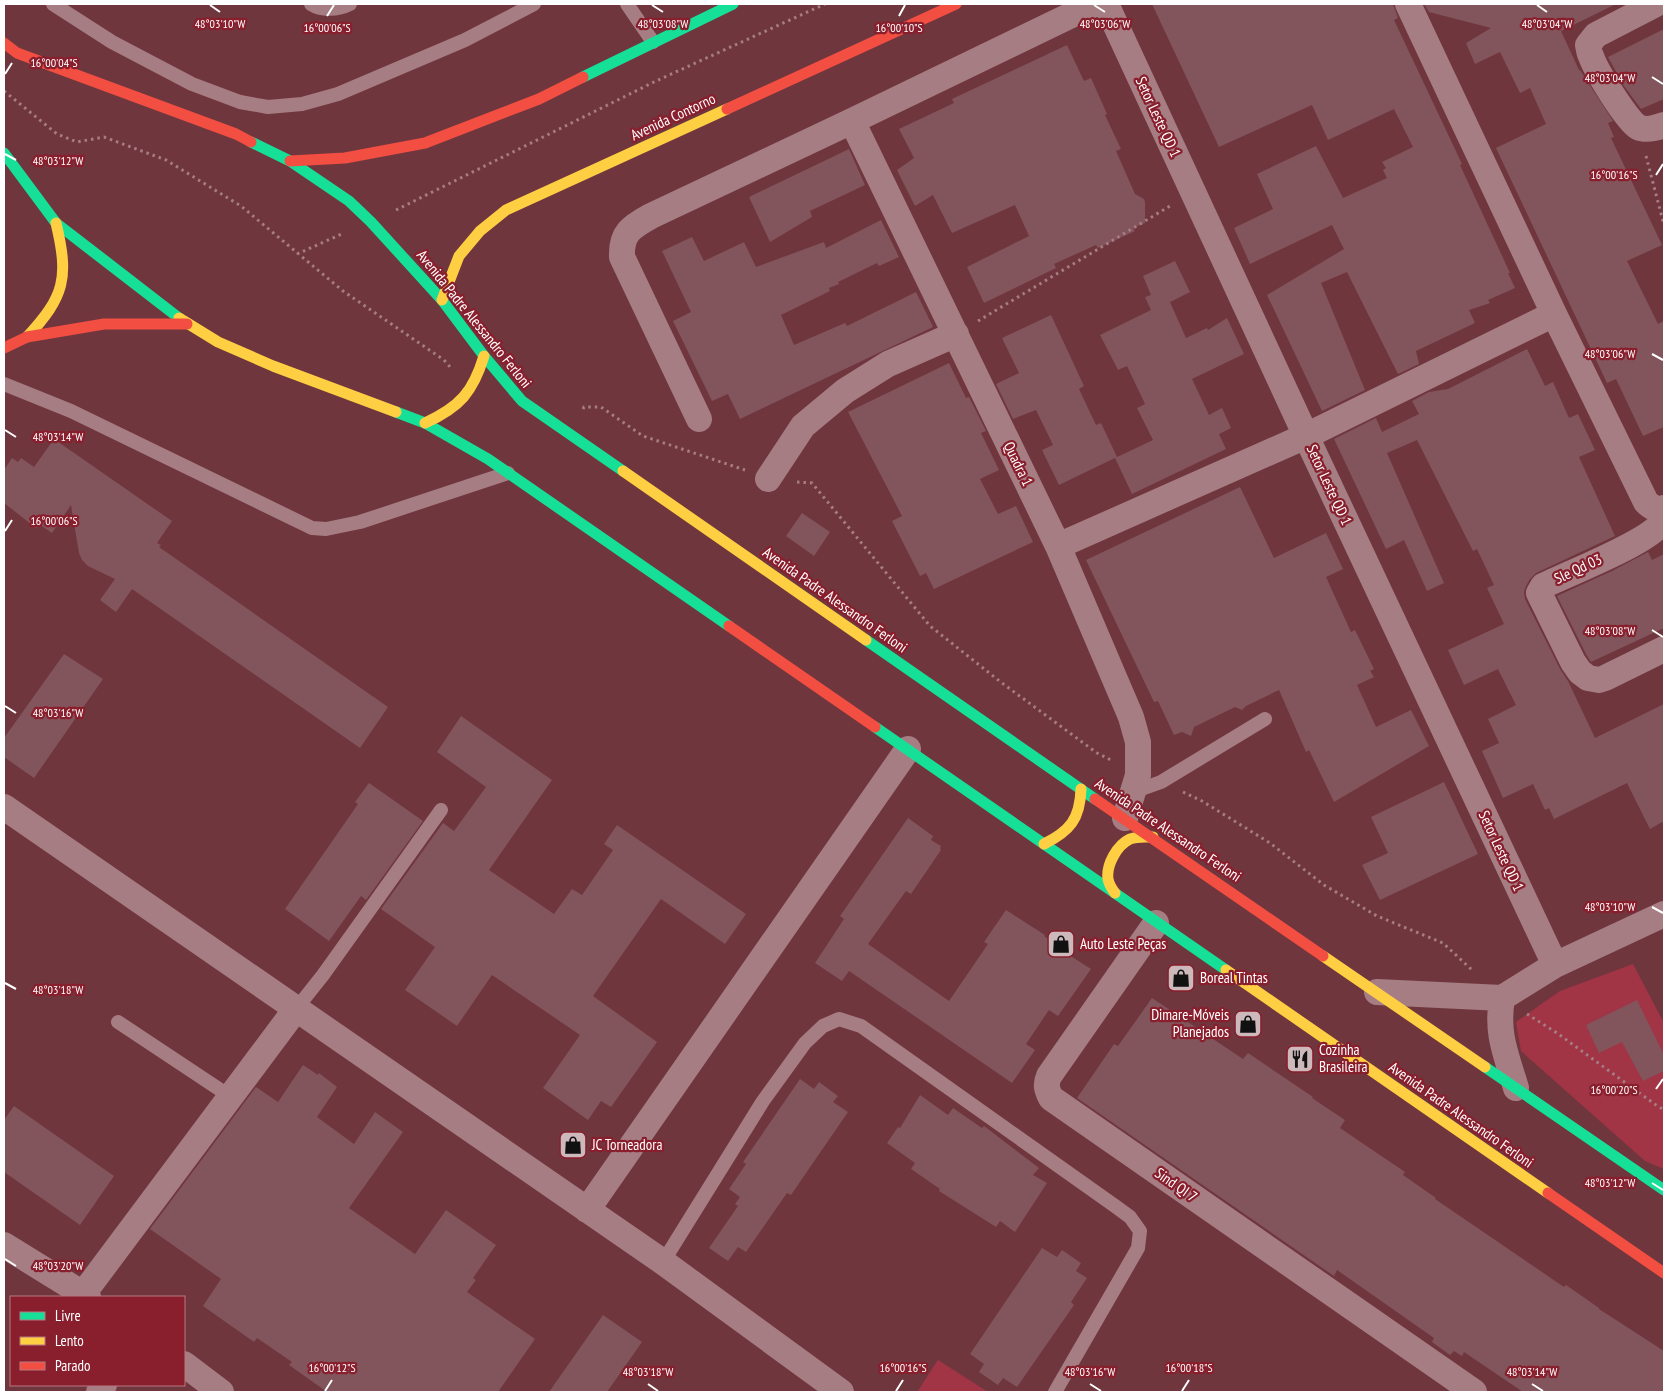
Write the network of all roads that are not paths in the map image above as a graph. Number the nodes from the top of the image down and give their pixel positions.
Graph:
1 (53, 4) edge
2 (310, 4) edge
3 (350, 4) edge
4 (534, 4) edge
5 (627, 4) edge
6 (733, 4) edge
7 (956, 4) edge
8 (1094, 4) edge
9 (1106, 4) edge
10 (1408, 4) edge
11 (1656, 4) edge
12 (652, 42) junction
13 (4, 43) edge
14 (18, 53) junction
15 (4, 60) edge
16 (852, 121) junction
17 (1655, 126) edge
18 (4, 153) edge
19 (290, 161) junction
20 (56, 223) junction
21 (442, 300) junction
22 (1554, 314) junction
23 (187, 324) junction
24 (956, 334) junction
25 (26, 337) junction
26 (4, 348) edge
27 (484, 356) junction
28 (4, 384) edge
29 (699, 419) dead end
30 (425, 423) junction
31 (1306, 436) junction
32 (508, 474) junction
33 (768, 479) road end
34 (1663, 508) edge
35 (1058, 546) junction
36 (1664, 649) edge
37 (1265, 719) dead end
38 (908, 749) junction
39 (1144, 783) junction
40 (1081, 789) junction
41 (4, 807) edge
42 (440, 810) dead end
43 (1124, 818) junction
44 (1153, 838) junction
45 (1044, 844) junction
46 (1115, 893) junction
47 (1664, 914) edge
48 (1156, 923) junction
49 (1555, 964) junction
50 (1377, 992) junction
51 (1502, 998) junction
52 (296, 1009) junction
53 (118, 1022) dead end
54 (1516, 1088) junction
55 (231, 1097) junction
56 (1661, 1186) edge
57 (587, 1210) junction
58 (4, 1245) edge
59 (663, 1262) junction
60 (1664, 1273) edge
61 (85, 1296) edge
62 (185, 1365) edge
63 (221, 1392) edge
64 (841, 1392) edge
65 (1055, 1392) edge
66 (1474, 1392) edge

1 - 4 lane
2 - 3 lane
5 - 12 lane
6 - 12 main road
7 - 21 main road, Avenida Contorno
8 - 16 street
9 - 31 street, Setor Leste QD 1
10 - 22 street
11 - 17 street
12 - 19 main road
13 - 14 main road, Avenida Padre Alessandro Ferloni
14 - 15 main road
14 - 19 main road, Avenida Padre Alessandro Ferloni
16 - 24 street, Quadra 1
16 - 29 street
18 - 20 main road, Avenida Padre Alessandro Ferloni
19 - 21 main road, Avenida Padre Alessandro Ferloni
20 - 23 main road, Avenida Padre Alessandro Ferloni
20 - 25 main road
21 - 27 main road, Avenida Padre Alessandro Ferloni
22 - 31 street
22 - 34 street
23 - 25 main road
23 - 30 main road, Avenida Padre Alessandro Ferloni
24 - 33 street
24 - 35 street, Quadra 1
25 - 26 main road
27 - 30 main road
27 - 40 main road, Avenida Padre Alessandro Ferloni
28 - 32 lane
30 - 32 main road, Avenida Padre Alessandro Ferloni
31 - 35 street
31 - 49 street, Setor Leste QD 1
32 - 38 main road, Avenida Padre Alessandro Ferloni
34 - 36 street, Sle Qd 03
35 - 39 street, Quadra 1
37 - 39 lane
38 - 45 main road, Avenida Padre Alessandro Ferloni
38 - 57 street
39 - 43 street, Quadra 1
40 - 43 main road, Avenida Padre Alessandro Ferloni
40 - 45 main road
41 - 52 street
42 - 52 lane
43 - 44 main road, Avenida Padre Alessandro Ferloni
44 - 46 main road
44 - 50 main road, Avenida Padre Alessandro Ferloni
45 - 46 main road, Avenida Padre Alessandro Ferloni
46 - 48 main road, Avenida Padre Alessandro Ferloni
47 - 49 street
48 - 60 main road, Avenida Padre Alessandro Ferloni
48 - 66 street, Sind QI 7
49 - 51 street
50 - 51 street
50 - 54 main road, Avenida Padre Alessandro Ferloni
51 - 54 street
52 - 55 street
52 - 57 street
53 - 55 lane
54 - 56 main road, Avenida Padre Alessandro Ferloni
55 - 61 street
57 - 59 street
58 - 61 street
59 - 64 street
59 - 65 lane
62 - 63 street

